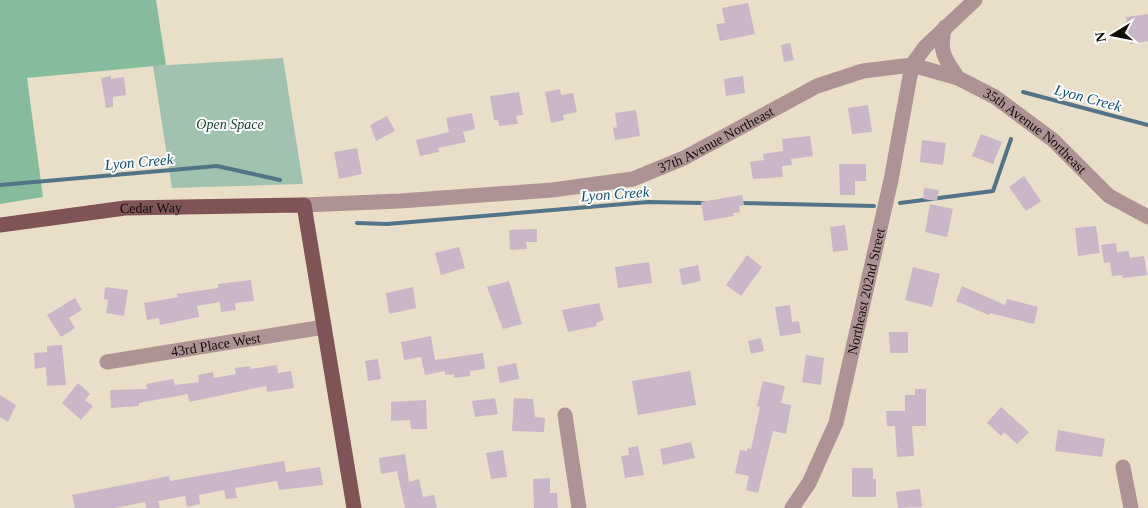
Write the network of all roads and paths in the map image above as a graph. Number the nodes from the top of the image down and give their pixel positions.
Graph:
1 (975, 0) edge
2 (945, 27) junction
3 (912, 65) junction
4 (958, 78) junction
5 (304, 205) junction
6 (1148, 217) edge
7 (0, 225) edge
8 (324, 327) junction
9 (107, 362) dead end
10 (565, 415) dead end
11 (1123, 467) dead end
12 (354, 508) edge
13 (579, 508) edge
14 (792, 508) edge
15 (1131, 508) edge

1 - 2 street
2 - 3 street
2 - 4 street
3 - 4 street, 35th Avenue Northeast
3 - 5 street, 37th Avenue Northeast
3 - 14 street, Northeast 202nd Street
4 - 6 street, 35th Avenue Northeast
5 - 7 main road, Cedar Way
5 - 8 main road
8 - 9 street, 43rd Place West
8 - 12 main road
10 - 13 street
11 - 15 street

